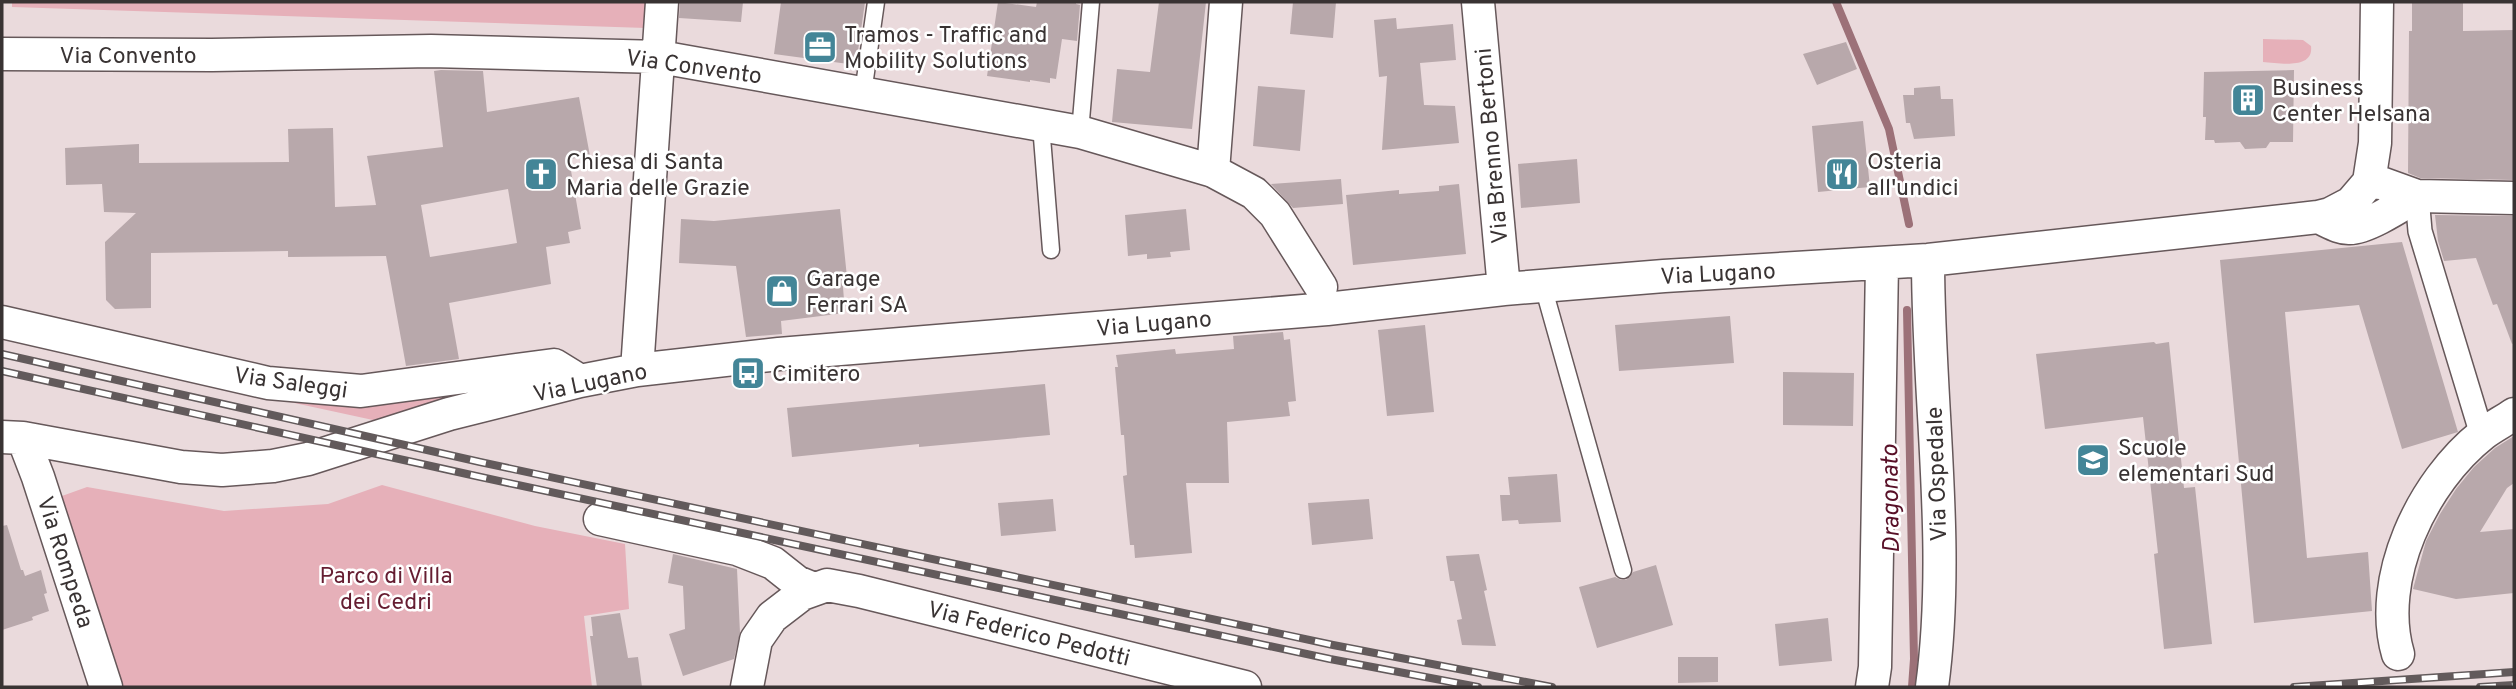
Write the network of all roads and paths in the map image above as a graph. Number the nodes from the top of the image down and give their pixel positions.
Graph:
1 (662, 2) edge
2 (876, 2) edge
3 (1090, 2) edge
4 (1226, 2) edge
5 (1478, 2) edge
6 (2377, 2) edge
7 (2, 54) edge
8 (660, 57) junction
9 (863, 93) junction
10 (1041, 125) junction
11 (1080, 132) junction
12 (1213, 171) junction
13 (2369, 182) junction
14 (2417, 196) junction
15 (2514, 198) edge
16 (2318, 217) junction
17 (1051, 250) dead end
18 (1928, 260) junction
19 (1882, 264) junction
20 (1543, 286) junction
21 (1321, 287) dead end
22 (1504, 289) junction
23 (2, 322) edge
24 (637, 370) junction
25 (580, 381) junction
26 (2514, 414) edge
27 (2482, 435) junction
28 (12, 437) edge
29 (600, 519) dead end
30 (1623, 570) dead end
31 (814, 589) junction
32 (2398, 654) dead end
33 (1136, 674) edge
34 (106, 687) edge
35 (747, 687) edge
36 (1245, 687) edge
37 (1872, 687) edge
38 (1932, 687) edge

1 - 8 street
2 - 9 lane
3 - 11 lane
4 - 12 street
5 - 22 street, Via Brenno Bertoni
6 - 13 street
7 - 8 street, Via Convento
8 - 9 street, Via Convento
8 - 24 street
9 - 10 street, Via Convento
10 - 11 street, Via Convento
10 - 17 lane
11 - 12 street, Via Convento
12 - 21 street, Via Convento
13 - 14 street
13 - 16 street, Via Lugano
14 - 15 street
14 - 16 street, Via Lugano
14 - 27 street
16 - 18 street, Via Lugano
18 - 19 street, Via Lugano
18 - 38 street, Via Ospedale
19 - 20 street, Via Lugano
19 - 37 street
20 - 22 street, Via Lugano
20 - 30 lane
22 - 24 street, Via Lugano
23 - 25 street, Via Saleggi
24 - 25 street, Via Lugano
25 - 28 street, Via Lugano
26 - 27 street
27 - 32 street
28 - 34 street, Via Rompeda
29 - 31 street
31 - 33 street, Via Federico Pedotti
31 - 35 street
33 - 36 street, Via Federico Pedotti

